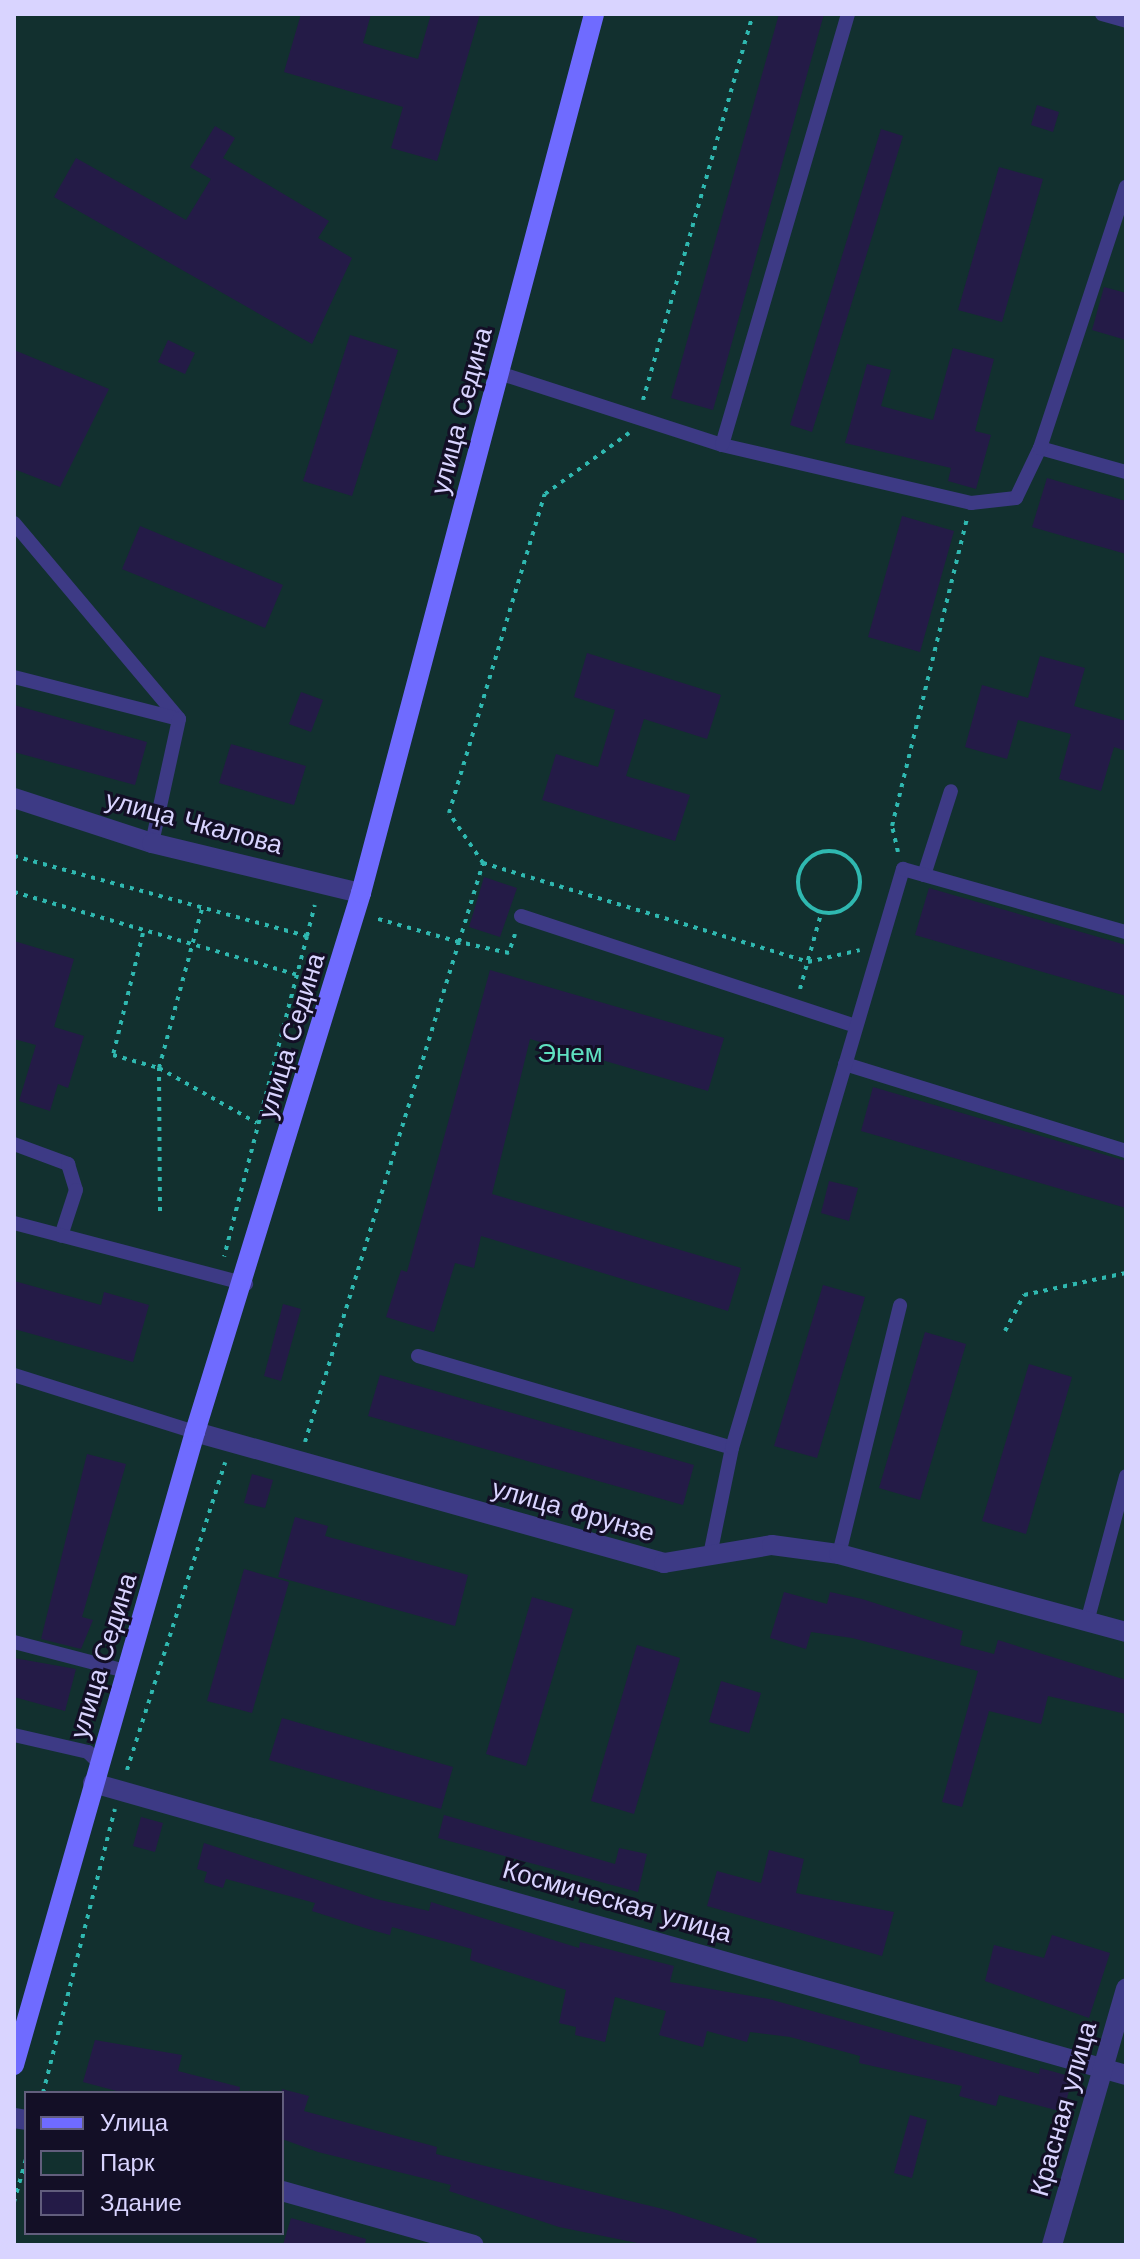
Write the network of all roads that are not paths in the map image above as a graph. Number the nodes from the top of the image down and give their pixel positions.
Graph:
1 (594, 14) edge
2 (848, 14) edge
3 (1102, 14) edge
4 (1126, 21) edge
5 (1126, 187) edge
6 (1119, 243) edge
7 (499, 373) junction
8 (722, 445) junction
9 (1040, 448) junction
10 (1126, 472) edge
11 (14, 523) edge
12 (14, 677) edge
13 (179, 719) junction
14 (951, 791) dead end
15 (14, 798) edge
16 (152, 843) junction
17 (924, 875) junction
18 (358, 903) junction
19 (521, 916) road end
20 (1126, 932) edge
21 (855, 1026) junction
22 (845, 1064) junction
23 (14, 1144) edge
24 (1126, 1151) edge
25 (14, 1223) edge
26 (61, 1236) junction
27 (247, 1284) junction
28 (900, 1305) dead end
29 (418, 1356) dead end
30 (14, 1375) edge
31 (195, 1432) junction
32 (732, 1448) junction
33 (1126, 1476) edge
34 (839, 1554) junction
35 (710, 1555) junction
36 (1087, 1622) junction
37 (1126, 1632) edge
38 (14, 1642) edge
39 (129, 1672) junction
40 (14, 1735) edge
41 (96, 1773) junction
42 (1126, 1988) edge
43 (14, 2065) edge
44 (1105, 2068) junction
45 (1126, 2075) edge
46 (284, 2192) edge
47 (474, 2245) edge
48 (1052, 2245) edge

1 - 7 street, улица Седина
2 - 8 lane
3 - 4 lane
5 - 6 lane
6 - 9 lane
7 - 8 lane
7 - 18 street, улица Седина
8 - 9 lane
9 - 10 lane
11 - 13 lane
12 - 13 lane
13 - 16 lane
14 - 17 lane
15 - 16 street, улица Чкалова
16 - 18 street, улица Чкалова
17 - 20 lane
17 - 21 lane
18 - 27 street, улица Седина
19 - 21 lane
21 - 22 lane
22 - 24 lane
22 - 32 lane
23 - 26 lane
25 - 26 lane
26 - 27 lane
27 - 31 street, улица Седина
28 - 34 lane
29 - 32 lane
30 - 31 lane
31 - 35 street, улица Фрунзе
31 - 39 street, улица Седина
32 - 35 lane
33 - 36 lane
34 - 35 street, улица Фрунзе
34 - 36 street, улица Фрунзе
36 - 37 street, улица Фрунзе
38 - 39 lane
39 - 41 street, улица Седина
40 - 41 lane
41 - 43 street, улица Седина
41 - 44 street, Космическая улица
42 - 44 street, Красная улица
44 - 45 street, Космическая улица
44 - 48 street, Красная улица
46 - 47 street

